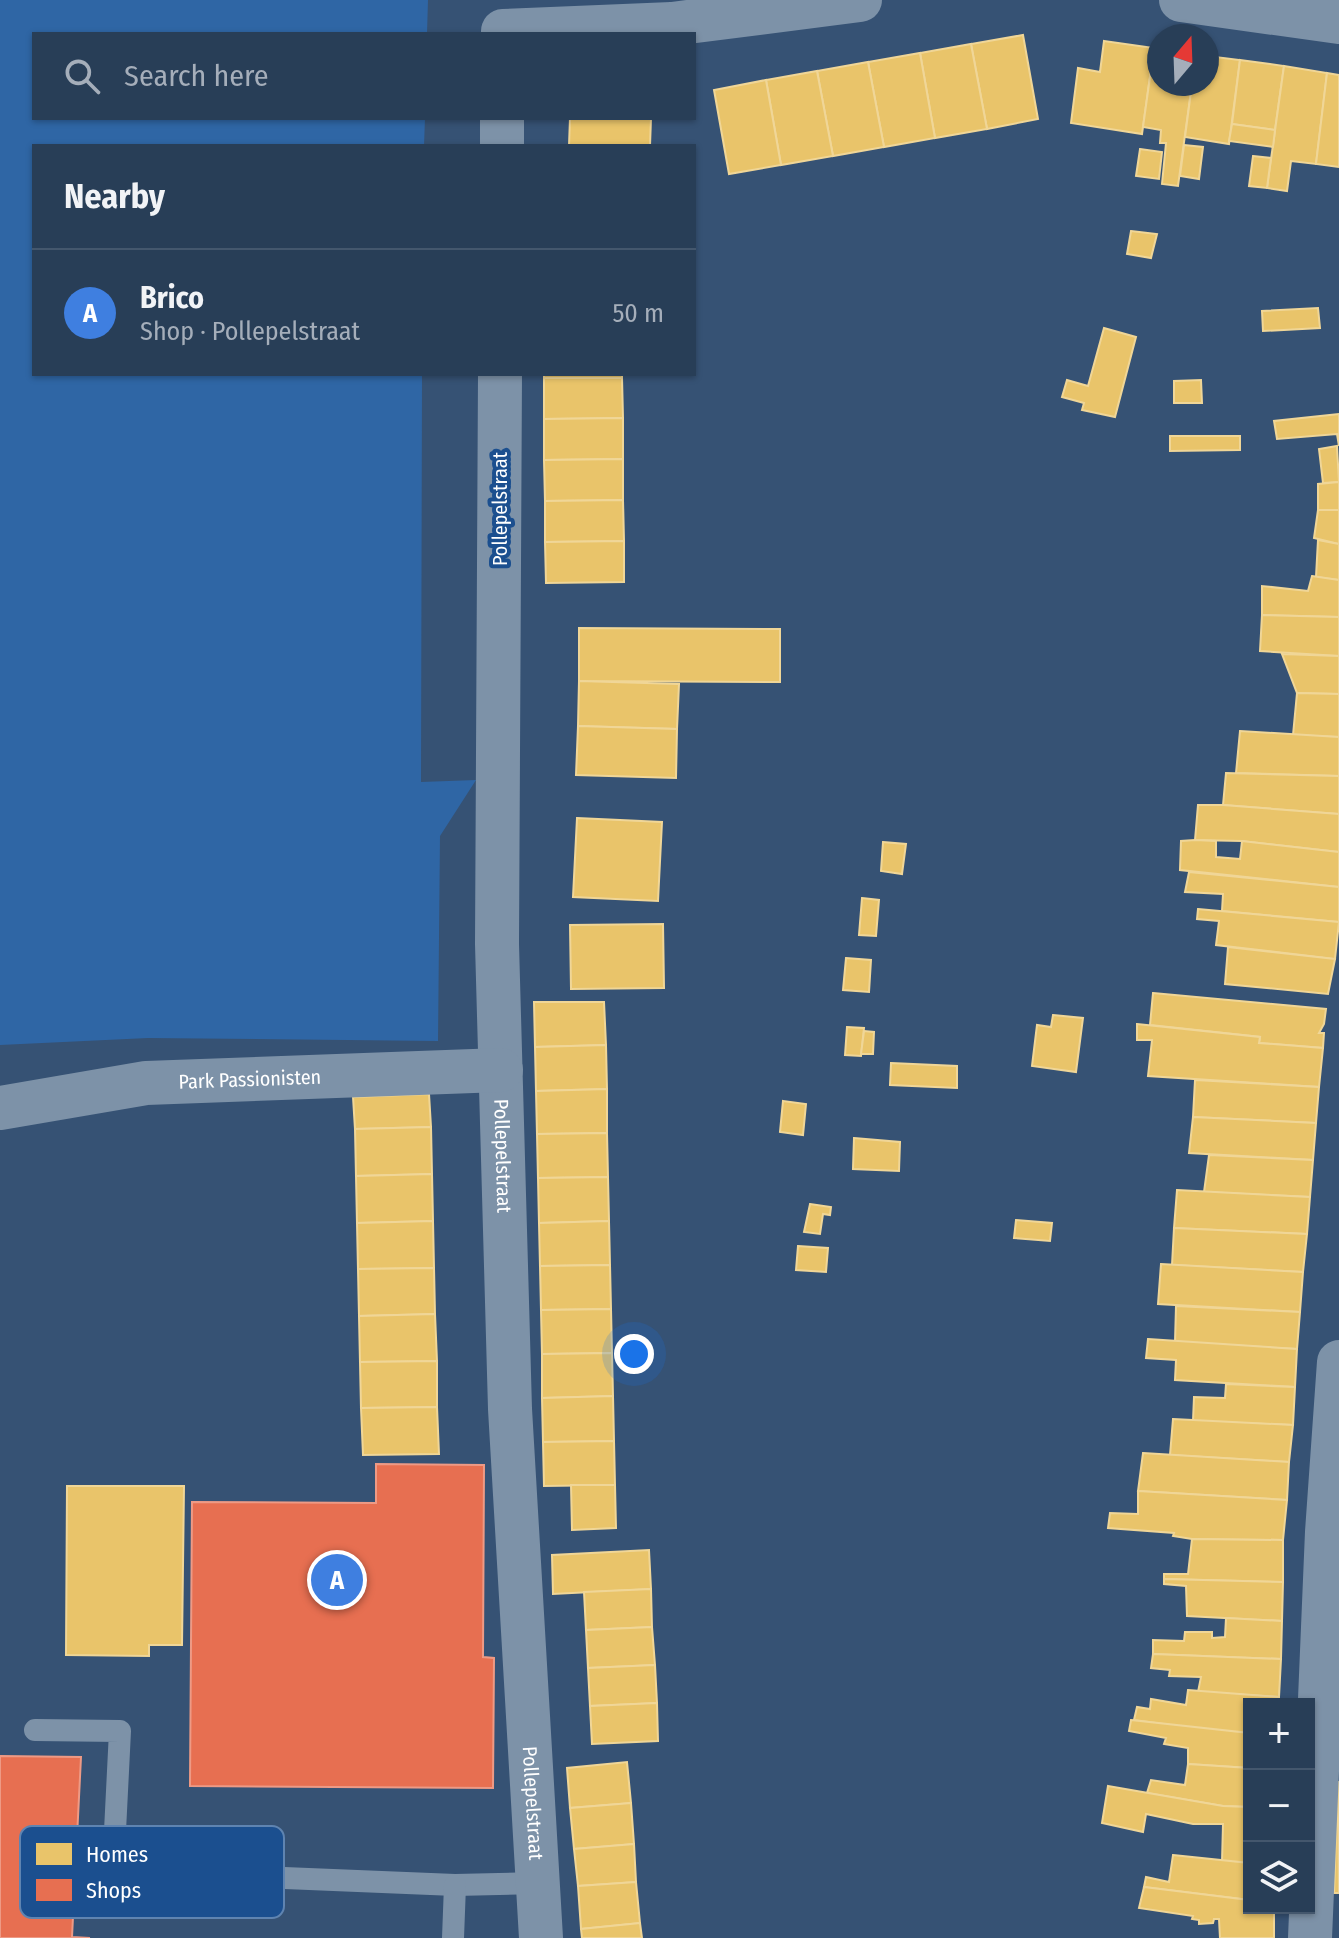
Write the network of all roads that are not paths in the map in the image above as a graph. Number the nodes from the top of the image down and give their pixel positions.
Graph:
1 (860, 0) edge
2 (1181, 0) edge
3 (1275, 6) edge
4 (502, 22) edge
5 (1339, 22) edge
6 (502, 120) edge
7 (502, 144) edge
8 (500, 376) edge
9 (501, 1070) junction
10 (0, 1108) edge
11 (1339, 1362) edge
12 (35, 1730) dead end
13 (115, 1826) edge
14 (284, 1878) edge
15 (537, 1883) junction
16 (455, 1885) junction
17 (453, 1938) edge
18 (541, 1938) edge
19 (1310, 1938) edge

1 - 4 street
2 - 3 street
3 - 5 street
6 - 7 street
8 - 9 street, Pollepelstraat
9 - 10 street, Park Passionisten
9 - 15 street, Pollepelstraat
11 - 19 street
12 - 13 lane
14 - 16 lane
15 - 16 lane
15 - 18 street, Pollepelstraat
16 - 17 lane

